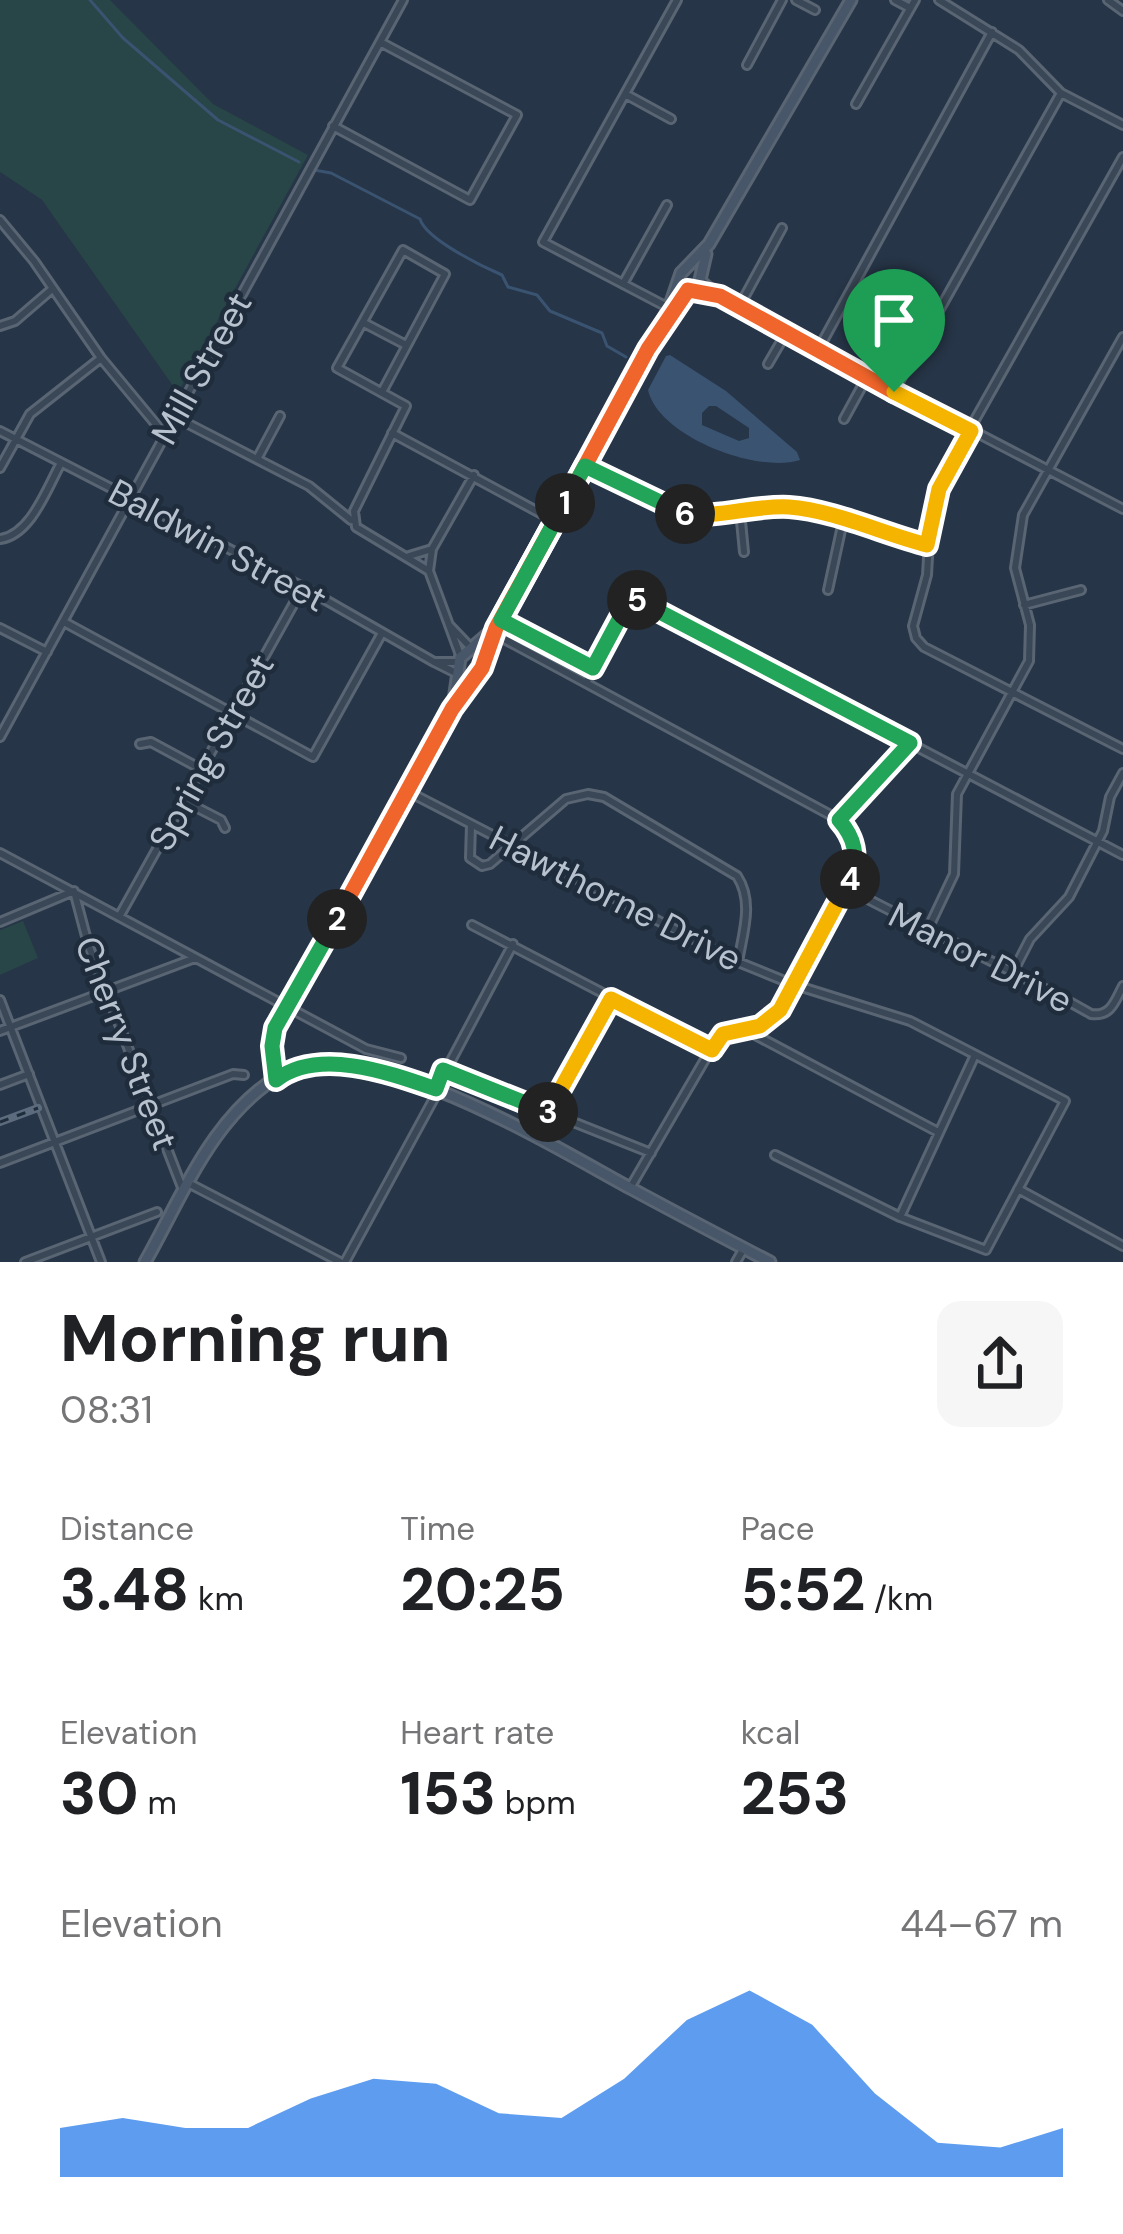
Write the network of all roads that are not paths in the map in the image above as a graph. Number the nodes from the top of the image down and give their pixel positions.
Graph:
1 (403, 0) edge
2 (677, 0) edge
3 (782, 0) edge
4 (796, 0) edge
5 (895, 0) edge
6 (939, 0) edge
7 (1108, 0) edge
8 (846, 3) edge
9 (912, 4) edge
10 (815, 10) dead end
11 (1123, 11) edge
12 (992, 32) junction
13 (380, 42) junction
14 (747, 65) dead end
15 (1061, 93) junction
16 (627, 94) junction
17 (856, 104) dead end
18 (671, 119) dead end
19 (1123, 125) edge
20 (333, 126) junction
21 (1123, 157) edge
22 (667, 206) dead end
23 (0, 220) edge
24 (782, 228) dead end
25 (709, 244) junction
26 (687, 269) junction
27 (700, 279) junction
28 (623, 284) junction
29 (686, 288) junction
30 (51, 290) junction
31 (720, 296) junction
32 (739, 307) junction
33 (669, 308) junction
34 (364, 323) junction
35 (0, 326) edge
36 (786, 333) junction
37 (1123, 337) edge
38 (406, 345) junction
39 (648, 349) junction
40 (818, 350) junction
41 (101, 358) junction
42 (768, 364) dead end
43 (868, 377) junction
44 (382, 392) junction
45 (894, 392) junction
46 (173, 416) junction
47 (280, 416) dead end
48 (844, 419) dead end
49 (0, 431) edge
50 (971, 431) junction
51 (392, 433) junction
52 (164, 434) junction
53 (15, 441) junction
54 (257, 459) junction
55 (61, 463) junction
56 (585, 466) junction
57 (0, 468) edge
58 (1049, 472) junction
59 (474, 476) junction
60 (131, 500) junction
61 (1123, 509) edge
62 (740, 511) junction
63 (843, 520) junction
64 (555, 521) junction
65 (354, 522) junction
66 (0, 539) edge
67 (927, 545) junction
68 (432, 549) junction
69 (744, 552) dead end
70 (409, 556) junction
71 (429, 571) junction
72 (303, 587) junction
73 (828, 590) dead end
74 (1082, 590) dead end
75 (1024, 605) junction
76 (64, 622) junction
77 (449, 626) junction
78 (0, 628) edge
79 (497, 628) junction
80 (382, 634) junction
81 (472, 646) junction
82 (47, 652) junction
83 (485, 653) junction
84 (593, 668) junction
85 (461, 670) junction
86 (586, 683) junction
87 (1014, 692) junction
88 (231, 714) junction
89 (0, 736) edge
90 (910, 743) junction
91 (140, 744) dead end
92 (1123, 749) edge
93 (201, 769) junction
94 (968, 772) junction
95 (1123, 773) edge
96 (407, 791) junction
97 (183, 801) junction
98 (839, 820) junction
99 (471, 825) junction
100 (225, 828) dead end
101 (1097, 842) junction
102 (512, 846) junction
103 (0, 853) edge
104 (1123, 855) edge
105 (845, 886) junction
106 (74, 891) junction
107 (119, 917) junction
108 (0, 922) edge
109 (472, 925) dead end
110 (927, 931) junction
111 (513, 944) junction
112 (195, 958) junction
113 (738, 962) junction
114 (1014, 970) junction
115 (792, 984) junction
116 (1123, 986) edge
117 (106, 991) junction
118 (611, 999) junction
119 (0, 1000) edge
120 (287, 1005) junction
121 (10, 1027) junction
122 (744, 1029) junction
123 (0, 1031) edge
124 (712, 1050) junction
125 (976, 1055) junction
126 (401, 1058) dead end
127 (443, 1070) junction
128 (29, 1074) junction
129 (244, 1075) dead end
130 (276, 1080) junction
131 (0, 1085) edge
132 (437, 1089) junction
133 (149, 1105) junction
134 (551, 1113) junction
135 (938, 1132) junction
136 (539, 1138) junction
137 (54, 1142) junction
138 (651, 1153) junction
139 (775, 1155) dead end
140 (0, 1163) edge
141 (187, 1188) junction
142 (630, 1188) junction
143 (1018, 1190) junction
144 (157, 1212) dead end
145 (900, 1217) junction
146 (92, 1237) junction
147 (1123, 1246) edge
148 (744, 1248) junction
149 (25, 1262) edge
150 (101, 1262) edge
151 (145, 1262) edge
152 (343, 1262) edge
153 (736, 1262) edge
154 (770, 1262) edge

1 - 13 street, Mill Street
2 - 16 street
3 - 14 street
4 - 10 street
5 - 9 street
6 - 12 street
7 - 11 street
8 - 25 main road
9 - 17 street
12 - 15 street
12 - 40 street
13 - 20 street, Mill Street
13 - 20 street
15 - 19 street
15 - 45 street
16 - 18 street
16 - 28 street
20 - 46 street, Mill Street
21 - 50 street
22 - 28 street
23 - 30 street
24 - 32 street
25 - 26 main road
25 - 27 main road
26 - 27 main road
26 - 29 main road
27 - 29 main road
27 - 31 street
28 - 33 street
29 - 31 street
29 - 33 main road
29 - 39 main road
30 - 35 street
30 - 41 street
31 - 32 street
32 - 36 street
33 - 39 main road
34 - 38 street
34 - 38 street
34 - 44 street
36 - 40 street
36 - 42 street
37 - 58 street
38 - 44 street
39 - 56 main road
40 - 43 street
41 - 52 street
41 - 53 street
43 - 45 street
43 - 48 street
44 - 51 street
45 - 50 street
46 - 52 street, Mill Street
46 - 54 street
47 - 54 street
49 - 53 street, Baldwin Street
50 - 58 street
50 - 67 street
51 - 59 street
51 - 65 street
52 - 60 street, Mill Street
53 - 55 street, Baldwin Street
53 - 57 street
54 - 65 street
55 - 60 street, Baldwin Street
55 - 66 street
56 - 62 street
56 - 64 main road
58 - 61 street
58 - 75 street
59 - 64 street
59 - 68 street
60 - 72 street, Baldwin Street
60 - 76 street, Mill Street
62 - 63 street
62 - 69 street
63 - 67 street
63 - 73 street
64 - 79 main road
65 - 70 street
67 - 87 street
68 - 70 street
68 - 71 street
70 - 71 street
71 - 77 street
72 - 80 street, Baldwin Street
72 - 88 street, Spring Street
74 - 75 street
75 - 87 street
76 - 82 street, Mill Street
76 - 88 street
77 - 81 street
77 - 85 street
78 - 82 street
79 - 81 main road
79 - 83 main road
79 - 84 street
79 - 86 street
80 - 85 street, Baldwin Street
80 - 88 street
81 - 83 main road
81 - 85 main road
82 - 89 street, Mill Street
83 - 85 main road
84 - 86 street
84 - 90 street
85 - 96 main road
86 - 98 street
87 - 92 street
87 - 94 street
88 - 93 street, Spring Street
90 - 94 street
90 - 98 street
91 - 93 street
93 - 97 street, Spring Street
94 - 101 street
94 - 110 street
95 - 101 street
96 - 99 street, Hawthorne Drive
96 - 120 main road
97 - 100 street
97 - 107 street, Spring Street
98 - 105 street
99 - 102 street, Hawthorne Drive
99 - 102 street
101 - 104 street
101 - 114 street
102 - 113 street, Hawthorne Drive
102 - 113 street
103 - 106 street
105 - 110 street, Manor Drive
105 - 115 street
106 - 107 street
106 - 108 street
106 - 117 street, Cherry Street
107 - 112 street
109 - 111 street
110 - 114 street, Manor Drive
111 - 118 street
111 - 127 street
112 - 117 street
112 - 120 street
113 - 115 street, Hawthorne Drive
114 - 116 street, Manor Drive
115 - 122 street
115 - 125 street, Hawthorne Drive
117 - 121 street
117 - 133 street, Cherry Street
118 - 124 street
118 - 134 street
119 - 121 street
120 - 126 street
120 - 130 main road
121 - 123 street
121 - 128 street
122 - 124 street
122 - 135 street
124 - 138 street
125 - 135 street
125 - 143 street, Hawthorne Drive
127 - 132 street
127 - 134 street
128 - 131 street
128 - 137 street
129 - 133 street
130 - 132 main road
130 - 141 main road
132 - 136 main road
132 - 152 street
133 - 137 street
133 - 141 street, Cherry Street
134 - 136 street
134 - 138 street
135 - 145 street
136 - 142 main road
137 - 140 street
137 - 146 street
138 - 142 street
139 - 145 street
141 - 151 main road
141 - 152 street
142 - 148 main road
143 - 145 street
143 - 147 street
144 - 146 street
146 - 149 street
146 - 150 street
148 - 153 street
148 - 154 main road

